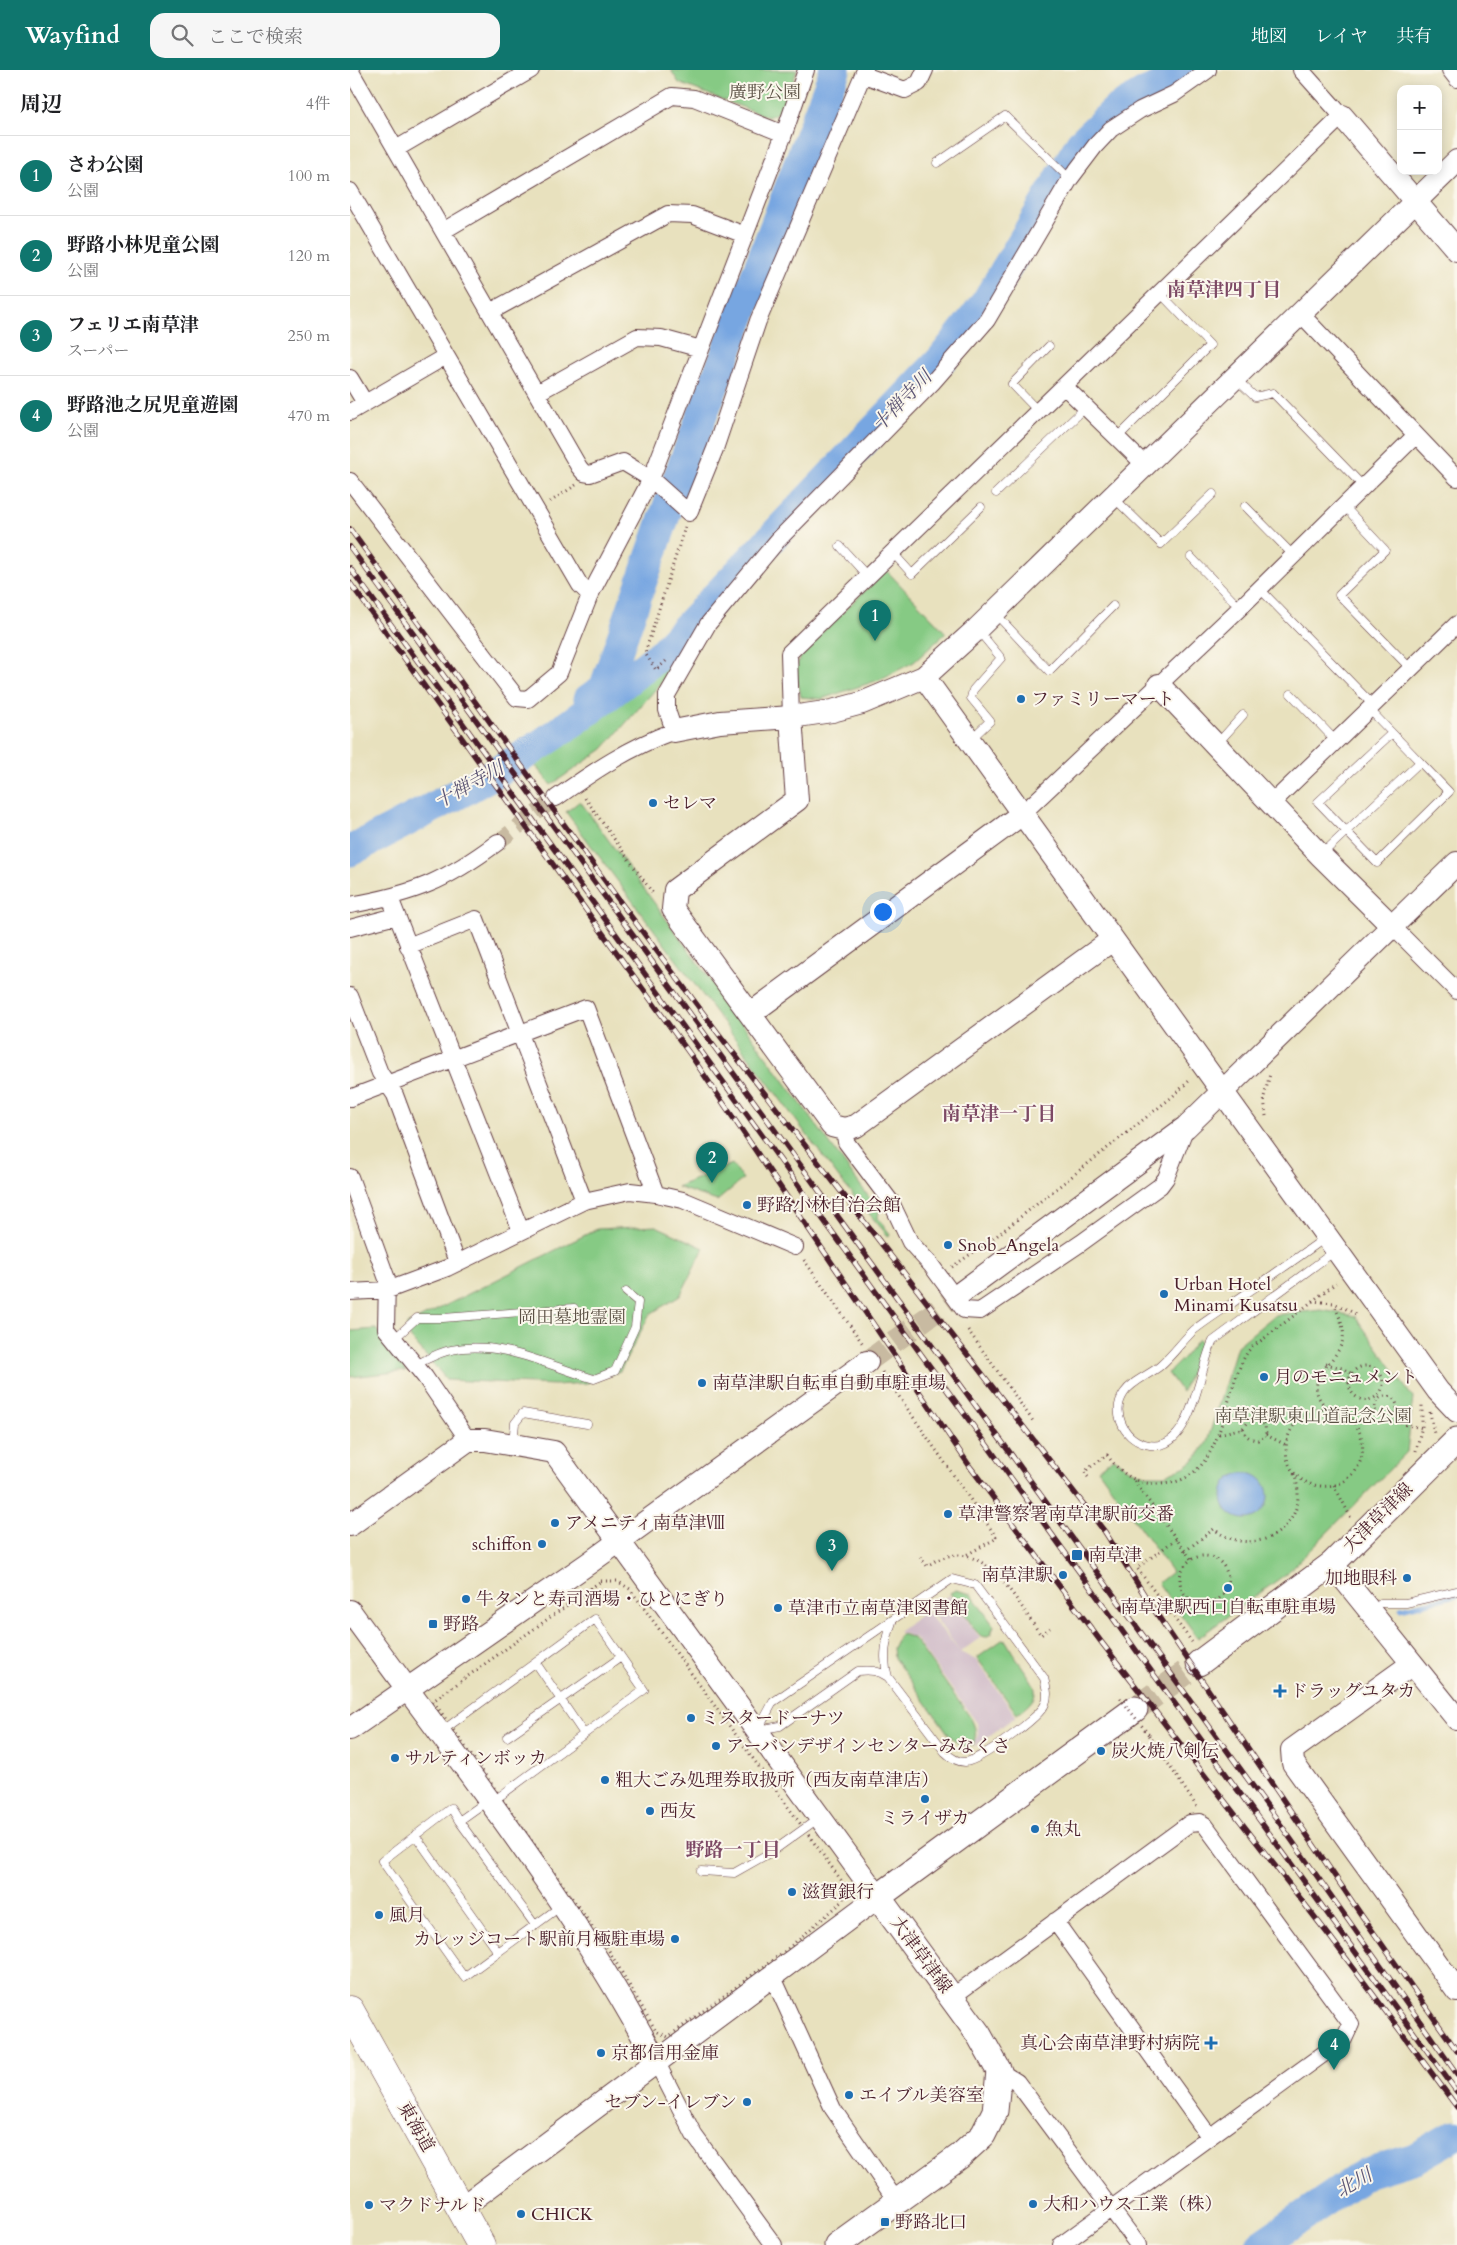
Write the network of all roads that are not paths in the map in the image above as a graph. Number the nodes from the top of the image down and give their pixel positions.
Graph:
1 (350, 70) edge
2 (531, 70) edge
3 (806, 70) edge
4 (925, 70) edge
5 (1208, 70) edge
6 (1301, 70) edge
7 (1450, 70) edge
8 (865, 73) edge
9 (1457, 79) edge
10 (1342, 116) junction
11 (784, 134) junction
12 (396, 149) junction
13 (1457, 161) edge
14 (937, 164) dead end
15 (1065, 175) junction
16 (350, 191) edge
17 (1415, 202) junction
18 (443, 230) junction
19 (745, 235) junction
20 (1457, 250) edge
21 (1161, 294) junction
22 (490, 312) junction
23 (1300, 313) junction
24 (1049, 346) dead end
25 (701, 349) junction
26 (446, 356) junction
27 (350, 378) edge
28 (1235, 378) junction
29 (1065, 387) junction
30 (536, 393) junction
31 (365, 404) junction
32 (1085, 408) junction
33 (350, 412) edge
34 (1040, 412) junction
35 (1415, 436) junction
36 (1116, 439) junction
37 (1145, 465) junction
38 (1457, 478) edge
39 (651, 479) junction
40 (350, 481) edge
41 (1364, 486) junction
42 (996, 493) dead end
43 (1213, 494) dead end
44 (1112, 496) junction
45 (1245, 506) dead end
46 (1344, 506) junction
47 (981, 507) dead end
48 (840, 546) dead end
49 (893, 553) junction
50 (1293, 555) junction
51 (1191, 557) dead end
52 (868, 577) junction
53 (1260, 588) junction
54 (590, 595) junction
55 (1114, 606) dead end
56 (1240, 608) junction
57 (994, 612) junction
58 (1457, 624) edge
59 (977, 629) junction
60 (1411, 669) junction
61 (924, 677) junction
62 (1159, 684) junction
63 (1291, 694) dead end
64 (1371, 707) junction
65 (1243, 715) dead end
66 (791, 717) junction
67 (674, 731) junction
68 (1392, 733) junction
69 (969, 740) junction
70 (1336, 741) junction
71 (1216, 745) junction
72 (1420, 762) junction
73 (556, 798) tunnel mouth
74 (1271, 804) junction
75 (1022, 814) junction
76 (1347, 831) junction
77 (498, 842) tunnel mouth
78 (1321, 856) junction
79 (1457, 862) edge
80 (390, 898) junction
81 (350, 905) edge
82 (396, 916) junction
83 (1392, 926) junction
84 (350, 928) edge
85 (1112, 940) junction
86 (408, 946) junction
87 (1457, 991) edge
88 (350, 996) edge
89 (750, 1014) junction
90 (520, 1034) junction
91 (452, 1059) junction
92 (387, 1084) junction
93 (1223, 1093) junction
94 (350, 1098) edge
95 (1186, 1127) junction
96 (844, 1129) junction
97 (350, 1177) edge
98 (656, 1194) junction
99 (584, 1202) junction
100 (521, 1231) junction
101 (1332, 1243) junction
102 (795, 1247) road end
103 (457, 1262) junction
104 (388, 1290) junction
105 (350, 1292) edge
106 (626, 1292) dead end
107 (962, 1292) tunnel mouth
108 (574, 1308) dead end
109 (394, 1339) junction
110 (871, 1361) tunnel mouth
111 (415, 1365) junction
112 (1457, 1411) edge
113 (588, 1424) dead end
114 (468, 1440) junction
115 (1457, 1440) edge
116 (512, 1445) junction
117 (350, 1525) edge
118 (620, 1540) junction
119 (1332, 1564) junction
120 (1457, 1591) edge
121 (1381, 1604) dead end
122 (350, 1611) edge
123 (892, 1622) junction
124 (1197, 1654) tunnel mouth
125 (621, 1657) junction
126 (536, 1663) junction
127 (1412, 1664) junction
128 (888, 1677) junction
129 (407, 1688) junction
130 (561, 1700) junction
131 (1128, 1704) tunnel mouth
132 (1457, 1719) edge
133 (350, 1729) edge
134 (444, 1729) junction
135 (758, 1730) junction
136 (584, 1734) junction
137 (507, 1737) dead end
138 (493, 1800) junction
139 (459, 1821) junction
140 (812, 1823) junction
141 (415, 1835) junction
142 (701, 1871) dead end
143 (878, 1896) junction
144 (563, 1904) junction
145 (1054, 1921) junction
146 (535, 1925) junction
147 (498, 1952) junction
148 (1449, 1962) edge
149 (772, 1975) junction
150 (1457, 1990) edge
151 (952, 1997) junction
152 (350, 2010) edge
153 (657, 2063) junction
154 (999, 2071) junction
155 (1209, 2136) junction
156 (897, 2202) junction
157 (462, 2207) junction
158 (1110, 2209) junction
159 (482, 2245) edge
160 (774, 2245) edge
161 (837, 2245) edge
162 (1061, 2245) edge
163 (1138, 2245) edge

1 - 12 street
2 - 12 street
3 - 11 street
4 - 8 street
5 - 15 street
6 - 10 street
7 - 9 street
8 - 39 street
10 - 17 street
10 - 21 street
11 - 18 street
11 - 19 street
12 - 18 street
13 - 17 street
14 - 15 lane
15 - 67 street
16 - 26 street
17 - 20 street
17 - 23 street
18 - 22 street
19 - 22 street
19 - 25 street
21 - 29 street
21 - 36 lane
22 - 30 street
23 - 28 street
23 - 35 street
24 - 34 lane
25 - 30 street
25 - 39 street
26 - 31 street
26 - 54 street
27 - 31 street
28 - 37 street
28 - 41 lane
29 - 32 street
29 - 34 street
30 - 39 street
31 - 33 street
32 - 36 street
32 - 42 lane
34 - 49 street
35 - 38 street
35 - 41 street
36 - 37 street
37 - 44 street
39 - 54 street
40 - 54 street
41 - 46 street
43 - 44 lane
44 - 57 street
45 - 50 lane
46 - 50 street
46 - 60 lane
47 - 49 lane
48 - 52 lane
49 - 52 street
50 - 53 street
51 - 56 lane
52 - 66 street
53 - 56 street
53 - 64 lane
55 - 57 lane
56 - 62 street
57 - 59 street
58 - 60 street
59 - 61 street
59 - 69 lane
60 - 64 street
61 - 66 street
61 - 69 street
62 - 71 street
62 - 75 street
63 - 70 lane
64 - 68 lane
64 - 70 street
65 - 71 lane
66 - 67 street
66 - 89 street
67 - 73 street
68 - 72 lane
68 - 76 lane
69 - 75 street
70 - 74 street
71 - 74 street
72 - 76 lane
72 - 76 lane
74 - 78 street
75 - 85 street
75 - 89 street
76 - 78 lane
77 - 80 street
78 - 83 street
79 - 83 street
80 - 81 street
80 - 82 street
82 - 84 street
82 - 86 street
83 - 87 street
83 - 93 street
85 - 93 street
85 - 96 street
86 - 90 street
86 - 91 street
88 - 92 street
89 - 96 street
90 - 91 street
90 - 98 street
90 - 99 street
91 - 92 street
91 - 100 street
92 - 94 street
92 - 103 street
93 - 95 street
93 - 101 street
95 - 96 street
95 - 107 street
97 - 104 street
98 - 99 street
98 - 102 street
99 - 100 street
100 - 103 street
101 - 101 lane
101 - 112 street
103 - 104 street
104 - 105 street
104 - 109 street
106 - 111 lane
108 - 109 lane
109 - 111 street
110 - 118 street
111 - 114 street
113 - 116 lane
114 - 116 street
114 - 117 street
115 - 119 main road, 大津草津線
116 - 118 street
118 - 129 street
118 - 135 street
119 - 124 main road, 大津草津線
119 - 127 street
120 - 121 lane
122 - 129 street
123 - 128 lane
123 - 128 lane
123 - 135 lane
125 - 126 lane
125 - 130 lane
125 - 136 lane
126 - 130 lane
126 - 134 lane
127 - 132 street
127 - 148 street
128 - 135 lane
129 - 133 street
129 - 134 street
130 - 136 lane
130 - 137 lane
131 - 143 main road
134 - 138 street
135 - 140 street
136 - 138 lane
138 - 139 lane
138 - 144 street
139 - 141 lane
139 - 146 lane
140 - 142 lane
140 - 143 street
141 - 147 lane
141 - 147 lane
143 - 149 street
143 - 151 main road, 大津草津線
144 - 146 lane
144 - 153 street
145 - 151 street
145 - 155 street
145 - 155 street
146 - 147 lane
148 - 150 street
149 - 153 street
149 - 156 street
151 - 154 main road, 大津草津線
152 - 157 highway, 東海道
153 - 157 street
153 - 160 street
154 - 156 main road
154 - 158 street
155 - 158 street
156 - 161 main road
157 - 159 highway, 東海道
158 - 162 street
158 - 163 street

